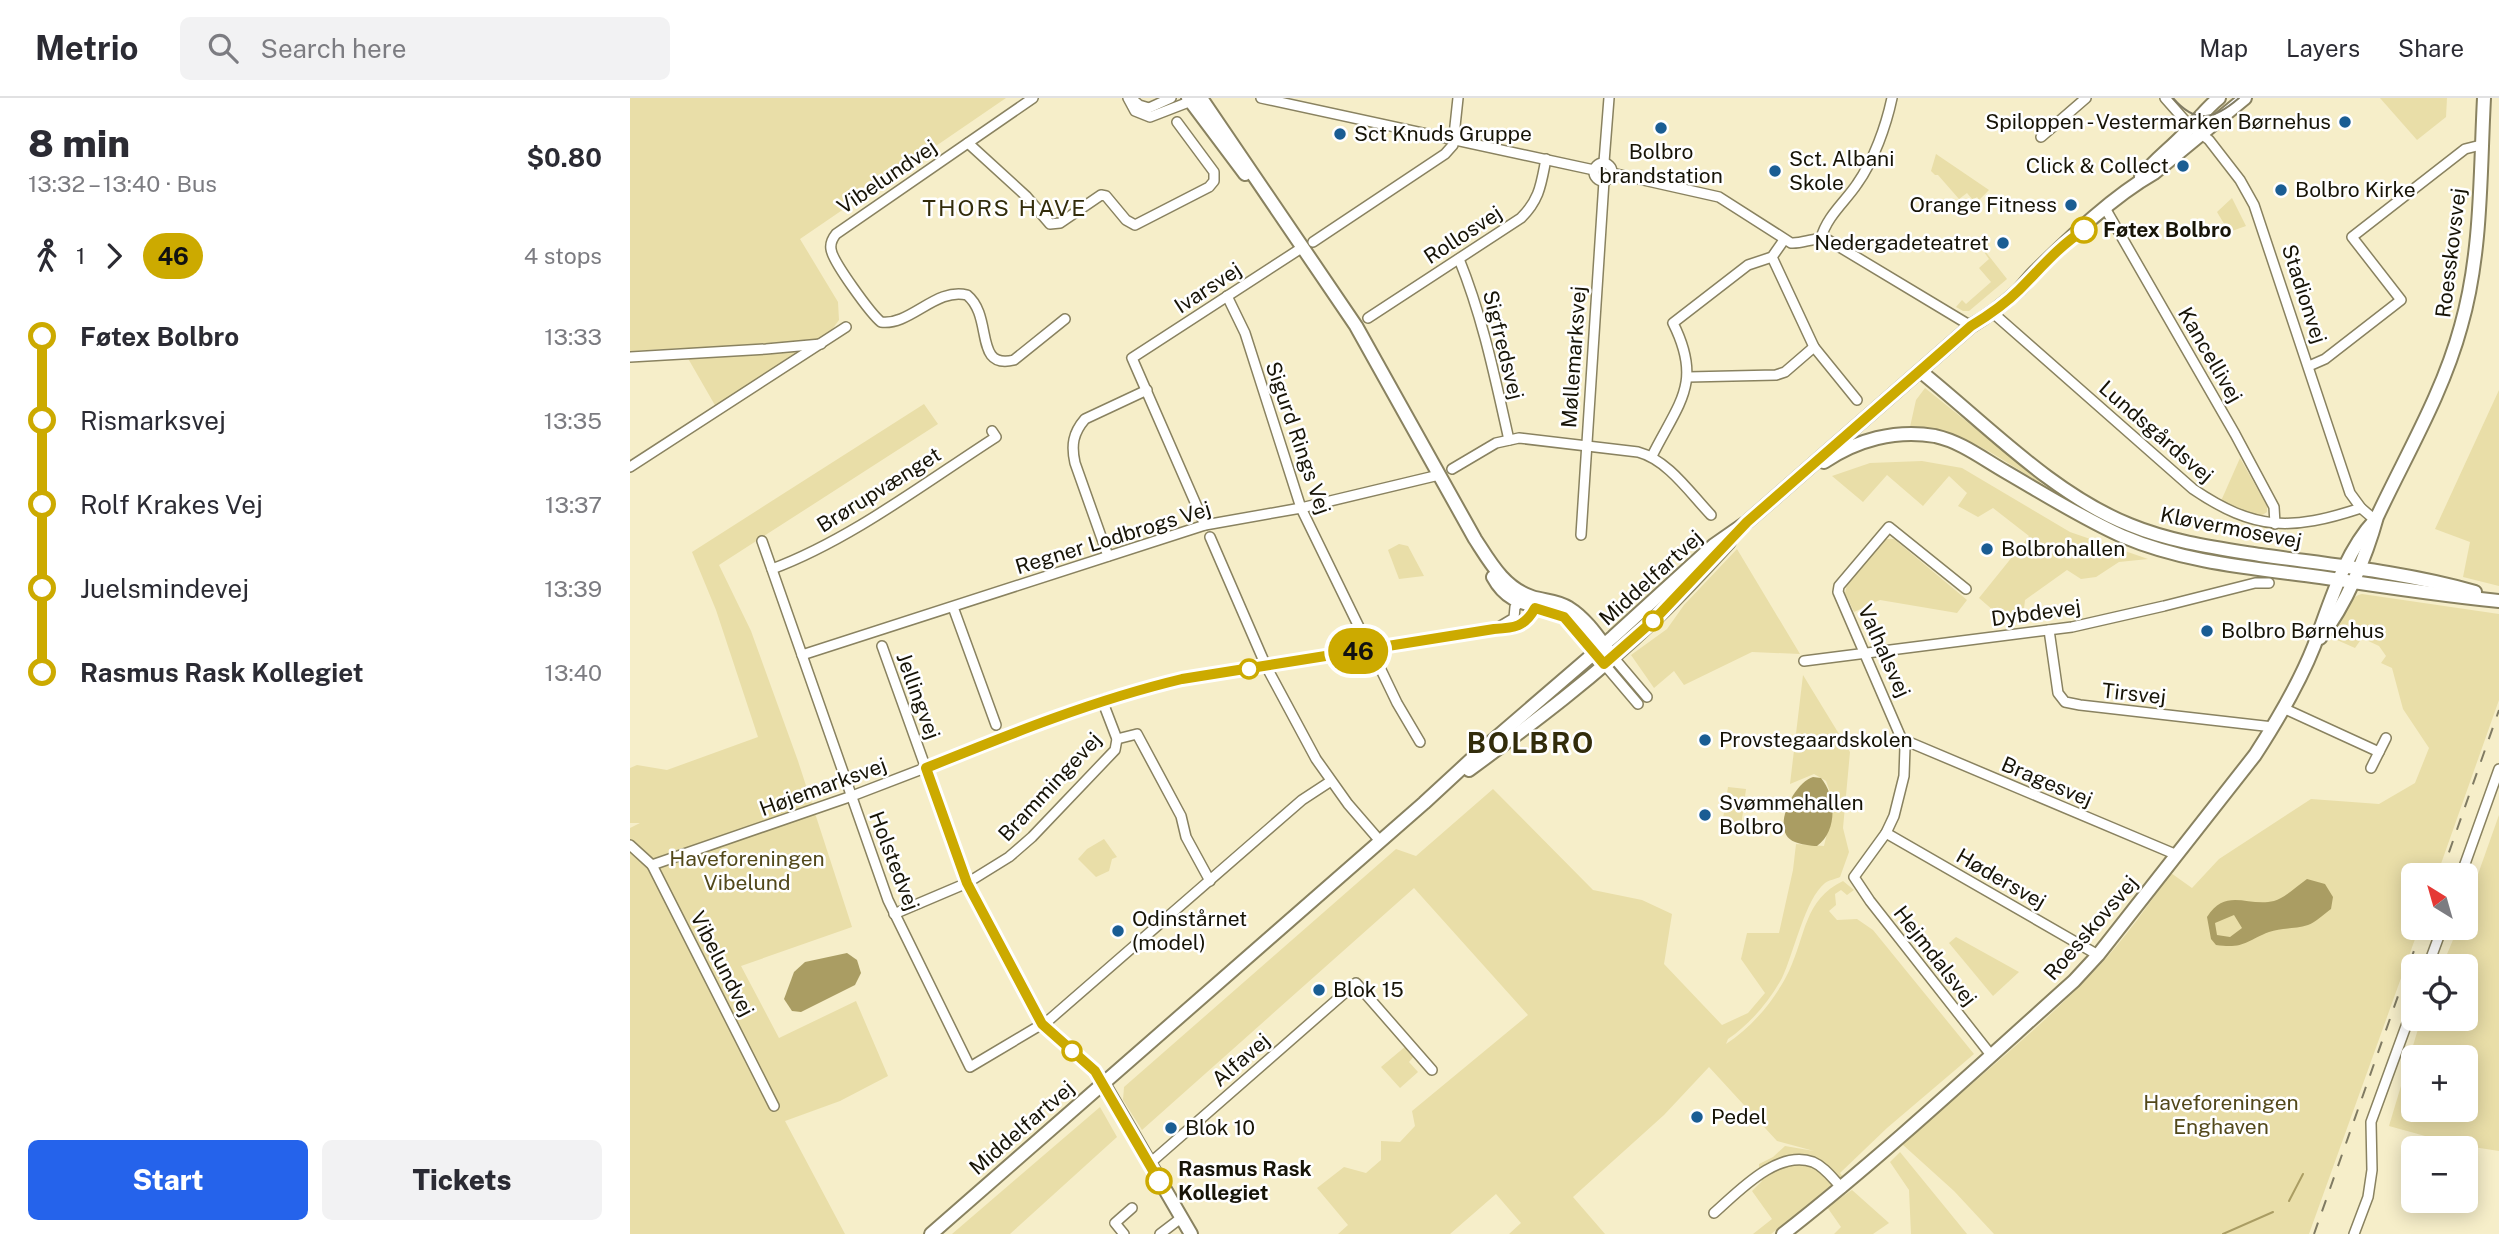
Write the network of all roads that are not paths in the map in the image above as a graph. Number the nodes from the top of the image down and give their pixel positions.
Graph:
1 (1033, 98) edge
2 (1130, 98) edge
3 (1171, 98) edge
4 (1197, 98) edge
5 (1261, 98) edge
6 (1458, 98) edge
7 (1609, 98) edge
8 (1892, 98) edge
9 (2086, 98) edge
10 (2165, 98) edge
11 (2219, 98) edge
12 (2245, 98) edge
13 (2484, 98) edge
14 (1177, 122) dead end
15 (2197, 129) junction
16 (2041, 137) dead end
17 (1454, 139) junction
18 (968, 143) junction
19 (2481, 145) junction
20 (1546, 159) junction
21 (1604, 162) junction
22 (1594, 170) junction
23 (1612, 173) junction
24 (1604, 181) junction
25 (2108, 207) junction
26 (1282, 217) junction
27 (1821, 238) junction
28 (1784, 240) junction
29 (1308, 245) junction
30 (1772, 257) junction
31 (1459, 259) junction
32 (2035, 271) junction
33 (1227, 296) junction
34 (1993, 313) junction
35 (1368, 318) dead end
36 (1065, 319) dead end
37 (1971, 326) junction
38 (846, 327) dead end
39 (822, 344) junction
40 (1814, 347) junction
41 (630, 357) edge
42 (2309, 366) junction
43 (1920, 371) junction
44 (1688, 377) junction
45 (1147, 390) junction
46 (1857, 400) dead end
47 (992, 431) dead end
48 (1509, 440) junction
49 (1586, 445) junction
50 (1652, 456) junction
51 (630, 467) edge
52 (1452, 469) dead end
53 (1439, 475) junction
54 (1778, 495) junction
55 (1301, 508) junction
56 (2361, 508) junction
57 (1711, 515) dead end
58 (2375, 520) junction
59 (1747, 522) junction
60 (2275, 524) junction
61 (1205, 525) junction
62 (1581, 535) dead end
63 (1210, 537) dead end
64 (762, 541) dead end
65 (1714, 545) junction
66 (1108, 556) junction
67 (772, 569) junction
68 (2349, 575) junction
69 (2269, 583) dead end
70 (1966, 589) dead end
71 (2499, 600) edge
72 (1530, 601) junction
73 (953, 607) junction
74 (1359, 627) dead end
75 (1494, 629) junction
76 (2049, 630) junction
77 (882, 646) dead end
78 (2314, 646) junction
79 (1371, 649) junction
80 (1603, 652) junction
81 (1864, 653) junction
82 (802, 655) junction
83 (1804, 661) dead end
84 (1266, 666) junction
85 (1647, 697) dead end
86 (1102, 700) junction
87 (1638, 704) dead end
88 (2283, 708) junction
89 (996, 725) dead end
90 (2273, 727) junction
91 (2386, 738) dead end
92 (1117, 739) junction
93 (1904, 740) junction
94 (1420, 742) dead end
95 (2379, 752) junction
96 (926, 768) junction
97 (2371, 768) dead end
98 (2499, 769) edge
99 (1331, 781) junction
100 (852, 796) junction
101 (1424, 803) junction
102 (1886, 833) junction
103 (1380, 841) junction
104 (630, 845) edge
105 (2177, 855) junction
106 (2465, 863) edge
107 (652, 865) junction
108 (1854, 877) joint
109 (1210, 881) junction
110 (967, 883) junction
111 (894, 914) junction
112 (2098, 955) junction
113 (1042, 1024) junction
114 (2404, 1031) edge
115 (1991, 1055) junction
116 (1432, 1070) dead end
117 (1103, 1083) junction
118 (774, 1106) dead end
119 (1149, 1164) junction
120 (1842, 1188) junction
121 (1132, 1208) dead end
122 (1714, 1213) dead end
123 (1181, 1218) junction
124 (931, 1234) edge
125 (1125, 1234) edge
126 (1160, 1234) edge
127 (1191, 1234) edge
128 (1783, 1234) edge
129 (2354, 1234) edge

1 - 18 street, Vibelundvej
2 - 3 street
2 - 4 street
4 - 26 main road
4 - 26 main road
5 - 17 street
6 - 17 street
7 - 21 street
8 - 27 street
9 - 16 street
10 - 15 street, Stadionvej
11 - 15 main road, Middelfartvej
12 - 15 main road, Middelfartvej
13 - 19 main road, Roesskovsvej
14 - 18 street
15 - 25 main road, Middelfartvej
15 - 42 street, Stadionvej
17 - 20 street
17 - 29 street, Ivarsvej
18 - 36 street, Vibelundvej
19 - 42 street
19 - 58 main road, Roesskovsvej
20 - 22 street
20 - 31 street, Rollosvej
21 - 22 street
21 - 23 street
22 - 24 street
23 - 24 street
23 - 28 street
24 - 49 street, Møllemarksvej
25 - 32 main road, Middelfartvej
25 - 60 street, Kancellivej
26 - 29 main road
27 - 28 street
27 - 37 street
28 - 30 street
29 - 33 street, Ivarsvej
29 - 53 main road
30 - 40 street
30 - 44 street
31 - 35 street, Rollosvej
31 - 48 street, Sigfredsvej
32 - 34 main road, Middelfartvej
32 - 37 main road, Middelfartvej
33 - 45 street, Ivarsvej
33 - 55 street, Sigurd Rings Vej
34 - 37 main road, Middelfartvej
34 - 60 street, Lundsgårdsvej
37 - 43 main road, Middelfartvej
38 - 39 street
39 - 41 street
39 - 51 street
40 - 44 street
40 - 46 street
42 - 56 street, Stadionvej
43 - 54 main road, Middelfartvej
43 - 68 main road, Kløvermosevej
44 - 50 street
45 - 61 street
45 - 66 street
47 - 67 street, Brørupvænget
48 - 49 street
48 - 52 street
49 - 50 street
49 - 62 street, Møllemarksvej
50 - 57 street
53 - 55 street, Regner Lodbrogs Vej
53 - 72 main road
54 - 59 main road, Middelfartvej
54 - 68 main road, Kløvermosevej
55 - 61 street, Regner Lodbrogs Vej
55 - 74 street, Sigurd Rings Vej
56 - 58 street, Stadionvej
56 - 60 street, Lundsgårdsvej
58 - 68 main road, Roesskovsvej
59 - 65 main road, Middelfartvej
59 - 80 main road, Middelfartvej
61 - 66 street, Regner Lodbrogs Vej
63 - 84 street
64 - 67 street, Holstedvej
65 - 80 main road, Middelfartvej
65 - 80 main road
66 - 73 street, Regner Lodbrogs Vej
67 - 82 street, Holstedvej
68 - 71 main road, Kløvermosevej
68 - 71 main road, Kløvermosevej
68 - 78 main road, Roesskovsvej
68 - 78 main road, Roesskovsvej
69 - 76 street, Dybdevej
70 - 81 street, Valhalsvej
72 - 75 street
72 - 75 street, Højemarksvej
72 - 80 main road
73 - 82 street, Regner Lodbrogs Vej
73 - 89 street
75 - 79 street, Højemarksvej
76 - 81 street, Dybdevej
76 - 90 street, Tirsvej
77 - 96 street, Jellingvej
78 - 88 main road, Roesskovsvej
79 - 84 street, Højemarksvej
79 - 94 street
80 - 85 street, Middelfartvej
80 - 87 street
80 - 101 main road, Middelfartvej
80 - 101 main road, Middelfartvej
81 - 83 street, Dybdevej
81 - 93 street, Valhalsvej
82 - 100 street, Holstedvej
84 - 86 street, Højemarksvej
84 - 99 street
86 - 92 street, Brammingevej
86 - 96 street, Højemarksvej
88 - 90 main road, Roesskovsvej
88 - 95 street
90 - 105 main road, Roesskovsvej
91 - 95 street
92 - 109 street
92 - 110 street, Brammingevej
93 - 102 street, Valhalsvej
93 - 105 street, Bragesvej
95 - 97 street
96 - 100 street, Højemarksvej
96 - 110 street, Jellingvej
98 - 106 street
99 - 103 street
99 - 109 street
100 - 107 street, Højemarksvej
100 - 111 street, Holstedvej
101 - 103 main road, Middelfartvej
102 - 108 street, Valhalsvej
102 - 112 street, Hødersvej
103 - 117 main road, Middelfartvej
104 - 107 street, Vibelundvej
105 - 112 main road, Roesskovsvej
107 - 118 street, Vibelundvej
108 - 115 street, Hejmdalsvej
109 - 113 street
110 - 111 street, Brammingevej
110 - 113 street, Jellingvej
111 - 113 street, Holstedvej
112 - 115 main road, Roesskovsvej
113 - 117 street, Jellingvej
114 - 129 street
115 - 120 main road, Roesskovsvej
116 - 119 street, Alfavej
117 - 119 main road
117 - 124 main road, Middelfartvej
119 - 123 main road
120 - 122 street
120 - 128 main road, Roesskovsvej
121 - 125 street
123 - 126 street
123 - 127 main road

